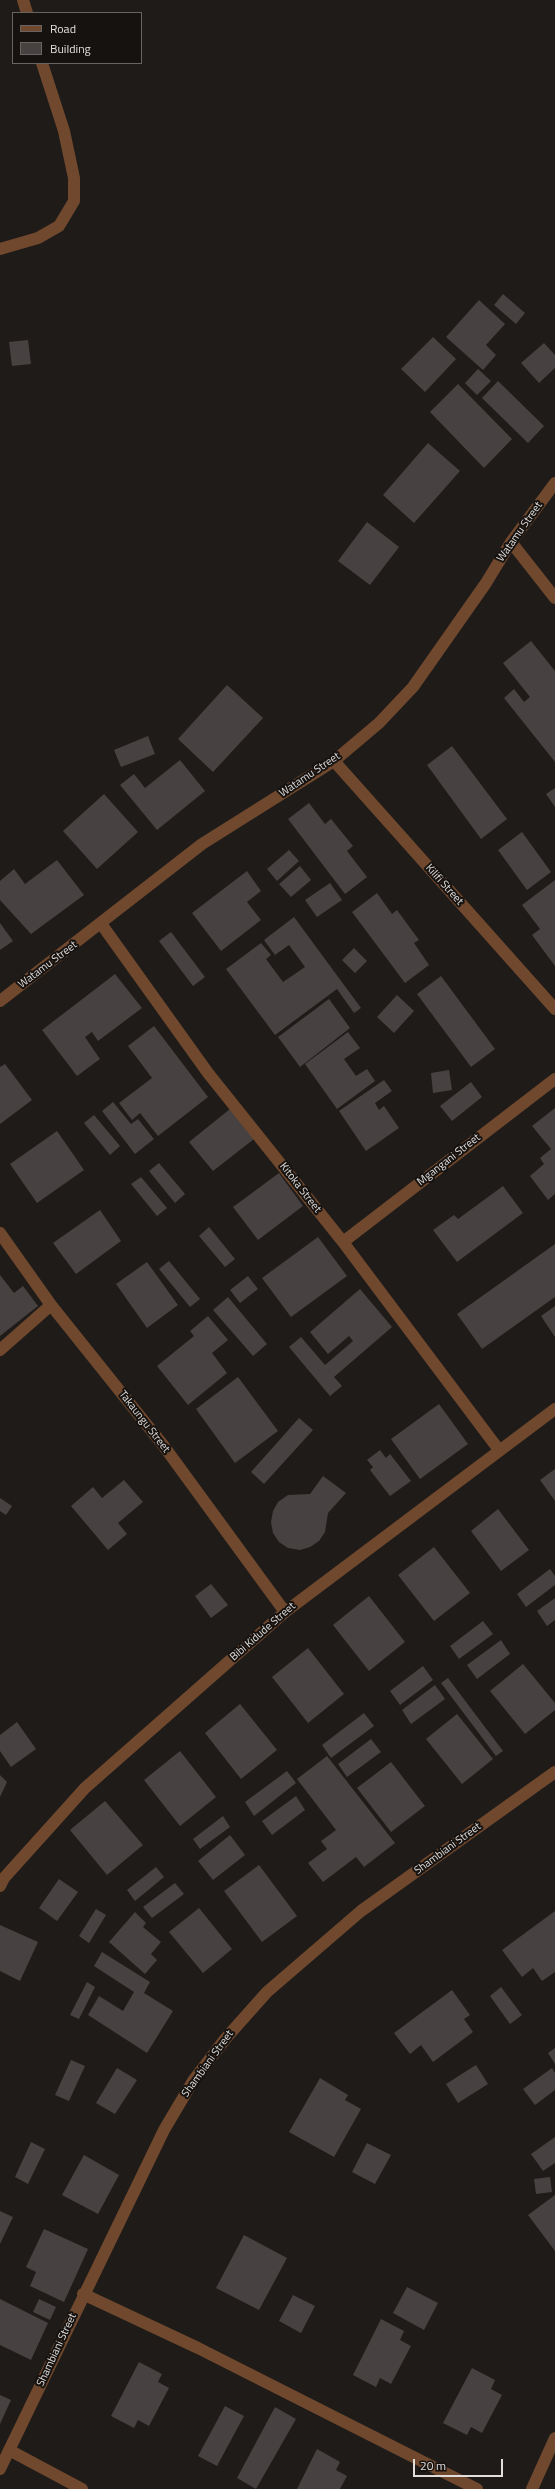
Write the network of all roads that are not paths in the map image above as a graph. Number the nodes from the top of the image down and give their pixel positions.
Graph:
1 (23, 0) edge
2 (27, 12) edge
3 (42, 64) edge
4 (0, 249) edge
5 (555, 483) edge
6 (511, 542) junction
7 (555, 598) edge
8 (334, 761) junction
9 (102, 925) junction
10 (0, 1001) edge
11 (555, 1009) edge
12 (555, 1079) edge
13 (0, 1233) edge
14 (343, 1242) junction
15 (51, 1305) junction
16 (0, 1350) edge
17 (555, 1409) edge
18 (500, 1450) junction
19 (285, 1612) junction
20 (555, 1772) edge
21 (1, 1880) edge
22 (83, 2294) junction
23 (555, 2438) edge
24 (10, 2450) junction
25 (0, 2469) edge
26 (82, 2489) edge
27 (477, 2489) edge
28 (532, 2489) edge

1 - 2 street
3 - 4 street
5 - 6 street, Watamu Street
6 - 7 street
6 - 8 street, Watamu Street
8 - 9 street, Watamu Street
8 - 11 street, Kilifi Street
9 - 10 street, Watamu Street
9 - 14 street, Kitoka Street
12 - 14 street, Mgangani Street
13 - 15 street, Takaungu Street
14 - 18 street, Kitoka Street
15 - 16 street
15 - 19 street, Takaungu Street
17 - 18 street, Bibi Kidude Street
18 - 19 street, Bibi Kidude Street
19 - 21 street, Bibi Kidude Street
20 - 22 street, Shambiani Street
22 - 24 street, Shambiani Street
22 - 27 street
23 - 28 street
24 - 25 street, Shambiani Street
24 - 26 street

